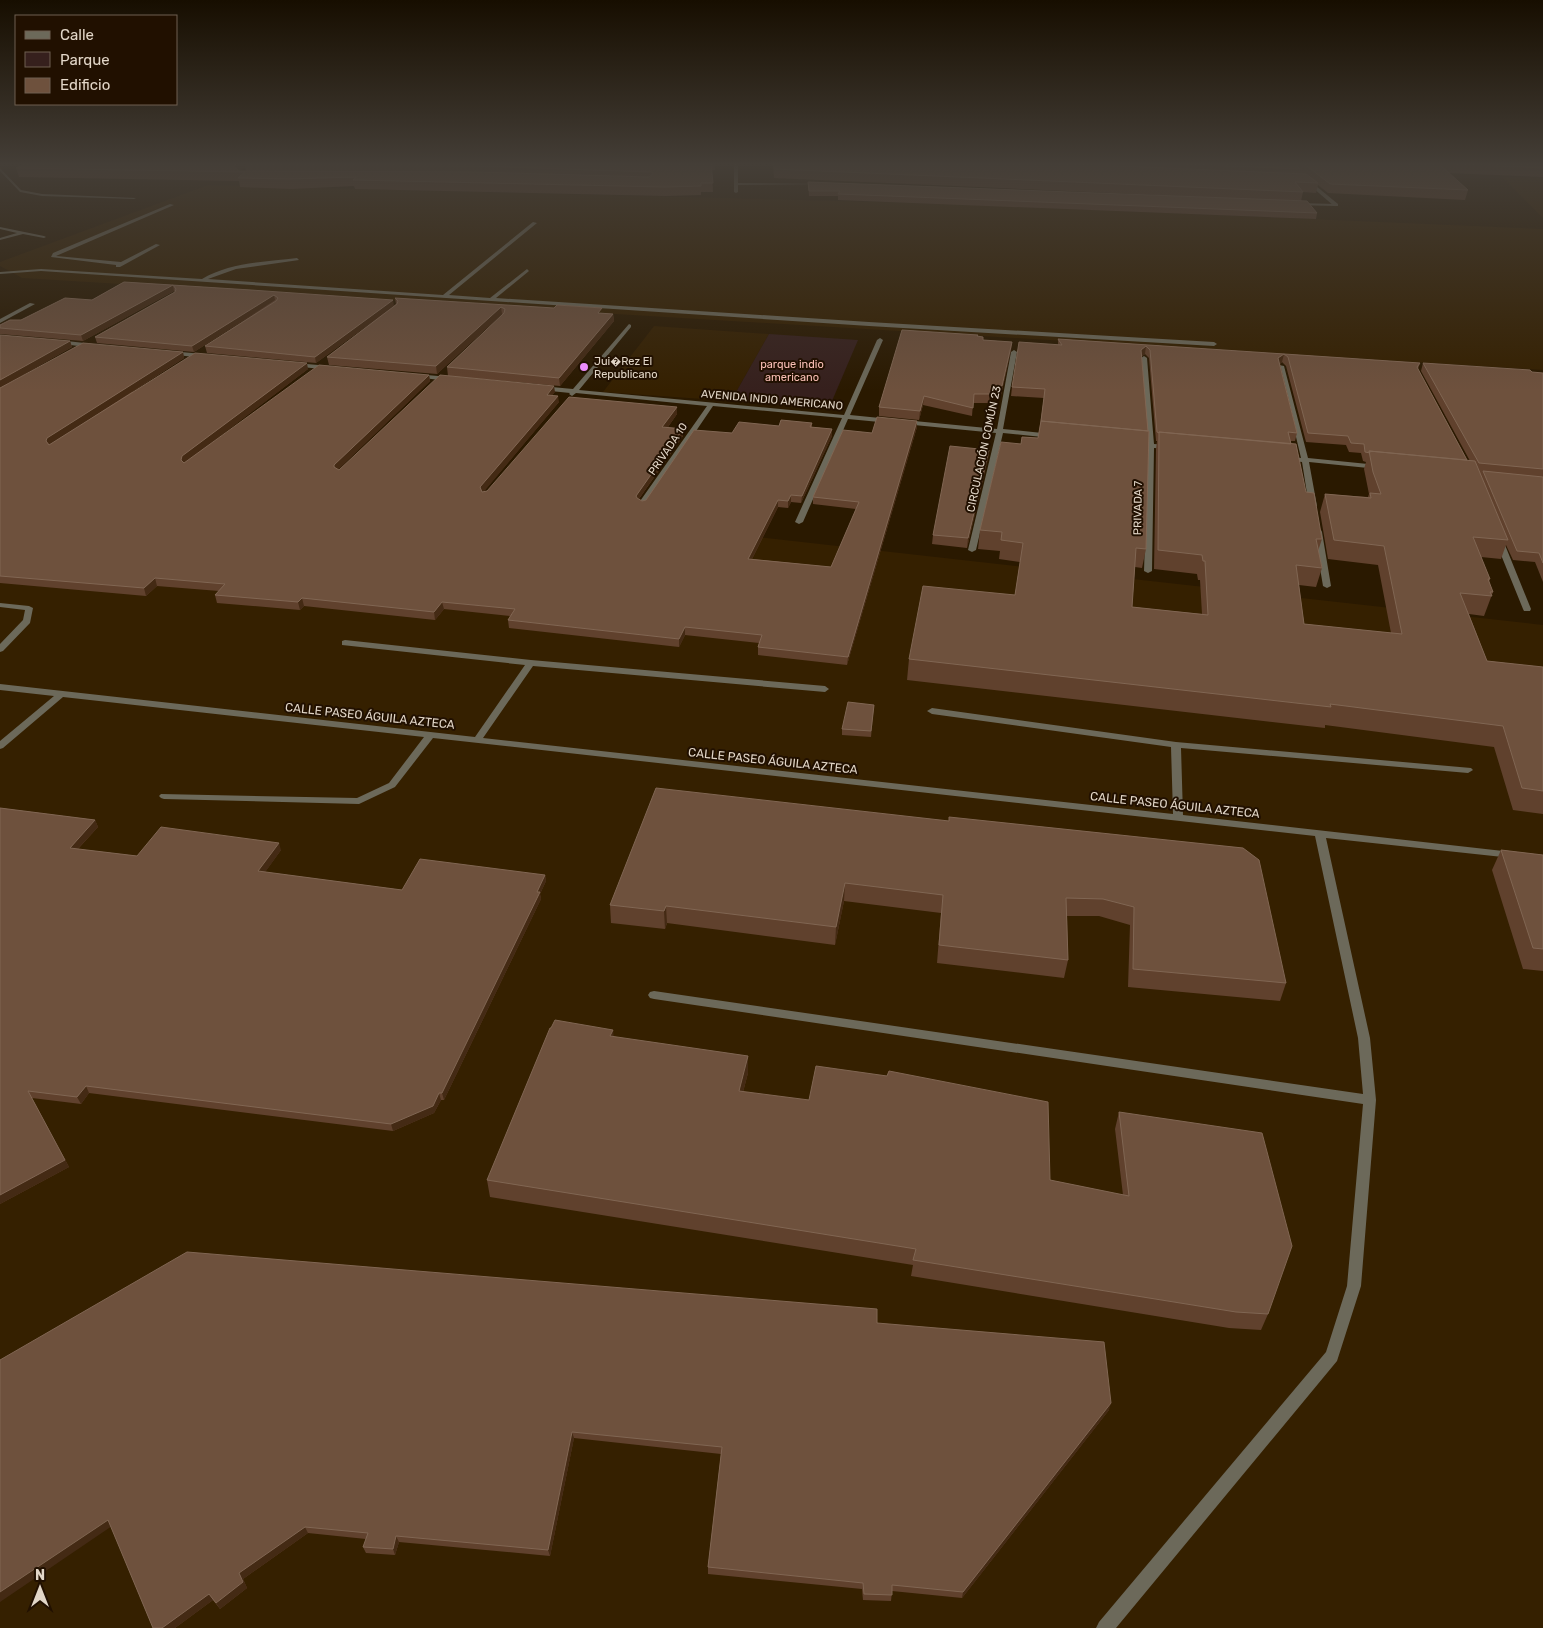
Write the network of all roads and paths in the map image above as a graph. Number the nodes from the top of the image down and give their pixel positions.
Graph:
1 (90, 239) edge
2 (515, 239) edge
3 (158, 244) dead end
4 (297, 259) dead end
5 (122, 264) junction
6 (527, 270) dead end
7 (0, 273) edge
8 (104, 274) junction
9 (204, 280) junction
10 (445, 296) junction
11 (492, 299) junction
12 (32, 304) dead end
13 (0, 321) edge
14 (629, 326) dead end
15 (93, 340) edge
16 (880, 340) dead end
17 (47, 342) edge
18 (1214, 344) dead end
19 (85, 345) junction
20 (103, 347) edge
21 (76, 350) edge
22 (203, 350) edge
23 (159, 352) edge
24 (1014, 352) dead end
25 (195, 356) junction
26 (214, 357) edge
27 (1144, 358) edge
28 (188, 361) edge
29 (326, 361) edge
30 (290, 364) edge
31 (1281, 366) edge
32 (319, 367) junction
33 (337, 369) edge
34 (446, 372) edge
35 (311, 373) edge
36 (411, 376) edge
37 (439, 378) junction
38 (458, 380) edge
39 (432, 385) edge
40 (536, 388) edge
41 (574, 391) junction
42 (568, 398) edge
43 (711, 404) junction
44 (846, 417) junction
45 (1000, 431) junction
46 (1056, 437) edge
47 (1132, 444) edge
48 (1151, 446) junction
49 (1180, 448) edge
50 (1276, 457) edge
51 (1305, 460) junction
52 (1384, 467) edge
53 (642, 504) edge
54 (1315, 518) edge
55 (799, 522) dead end
56 (1317, 528) edge
57 (1494, 529) edge
58 (972, 550) dead end
59 (1148, 571) edge
60 (1327, 586) dead end
61 (0, 604) edge
62 (1527, 609) dead end
63 (345, 643) dead end
64 (0, 648) edge
65 (531, 663) junction
66 (0, 687) edge
67 (825, 688) dead end
68 (61, 694) junction
69 (932, 711) dead end
70 (430, 736) junction
71 (476, 740) junction
72 (1176, 745) junction
73 (0, 746) edge
74 (1468, 770) dead end
75 (164, 796) dead end
76 (1178, 818) junction
77 (1320, 834) junction
78 (1524, 857) edge
79 (654, 994) dead end
80 (1370, 1100) junction
81 (1105, 1628) edge

1 - 5 street
2 - 10 street
3 - 5 street
4 - 9 street
5 - 8 street
6 - 11 street
7 - 8 street
8 - 9 street
9 - 10 street
10 - 11 street
11 - 18 street
12 - 13 street
14 - 41 street
15 - 19 street
16 - 44 street
17 - 19 street
19 - 20 street
19 - 21 street
22 - 25 street
23 - 25 street
24 - 45 street, CIRCULACIÓN COMÚN 23
25 - 26 street
25 - 28 street
27 - 48 street, PRIVADA 7
29 - 32 street
30 - 32 street
31 - 51 street
32 - 33 street
32 - 35 street
34 - 37 street
36 - 37 street
37 - 38 street
37 - 39 street
40 - 41 street, AVENIDA INDIO AMERICANO
41 - 42 street
41 - 43 street, AVENIDA INDIO AMERICANO
43 - 44 street, AVENIDA INDIO AMERICANO
43 - 53 street, PRIVADA 10
44 - 45 street, AVENIDA INDIO AMERICANO
44 - 55 street
45 - 46 street, AVENIDA INDIO AMERICANO
45 - 58 street, CIRCULACIÓN COMÚN 23
47 - 48 street
48 - 49 street
48 - 59 street, PRIVADA 7
50 - 51 street
51 - 52 street
51 - 54 street
56 - 60 street
57 - 62 street
61 - 64 street
63 - 65 street
65 - 67 street
65 - 71 street
66 - 68 street, CALLE PASEO ÁGUILA AZTECA
68 - 70 street, CALLE PASEO ÁGUILA AZTECA
68 - 73 street
69 - 72 street
70 - 71 street, CALLE PASEO ÁGUILA AZTECA
70 - 75 street
71 - 76 street, CALLE PASEO ÁGUILA AZTECA
72 - 74 street
72 - 76 street
76 - 77 street, CALLE PASEO ÁGUILA AZTECA
77 - 78 street, CALLE PASEO ÁGUILA AZTECA
77 - 80 street
79 - 80 street
80 - 81 street

